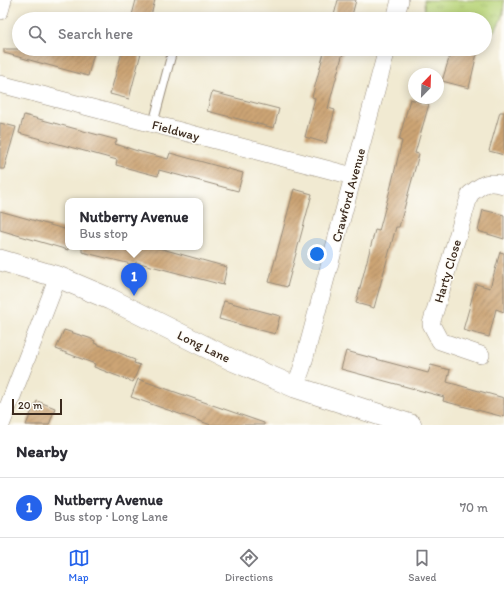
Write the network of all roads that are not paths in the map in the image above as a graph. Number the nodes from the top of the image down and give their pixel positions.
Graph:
1 (3, 0) edge
2 (400, 0) edge
3 (0, 11) edge
4 (397, 12) edge
5 (170, 56) edge
6 (385, 56) edge
7 (0, 84) edge
8 (153, 124) junction
9 (353, 176) junction
10 (504, 185) edge
11 (0, 260) edge
12 (58, 277) junction
13 (481, 355) dead end
14 (295, 387) junction
15 (1, 425) edge
16 (411, 425) edge

1 - 3 street
2 - 4 street
5 - 8 lane
6 - 9 street, Crawford Avenue
7 - 8 street, Fieldway
8 - 9 street, Fieldway
9 - 14 street, Crawford Avenue
10 - 13 street, Harty Close
11 - 12 street, Long Lane
12 - 14 street, Long Lane
12 - 15 street
14 - 16 street, Long Lane

